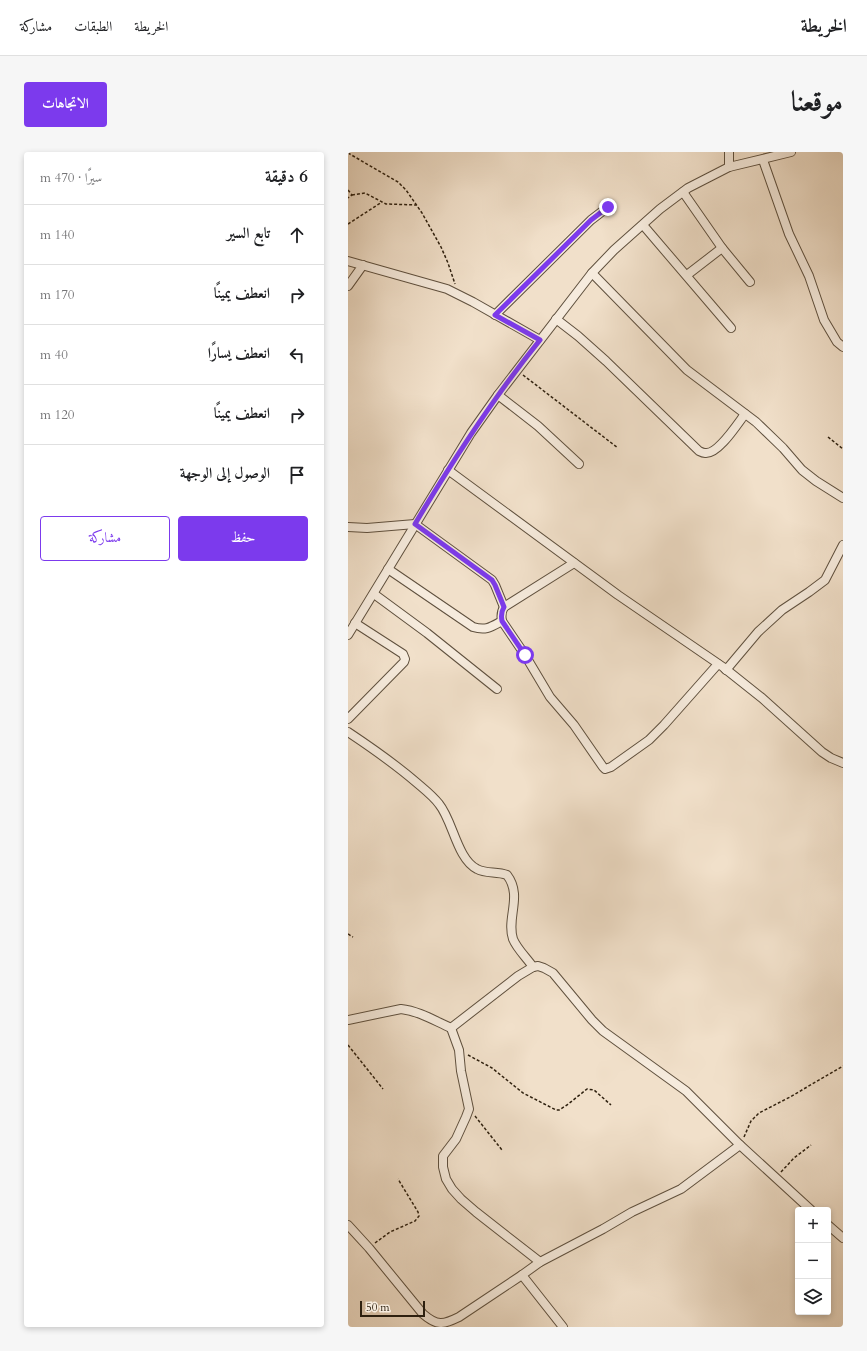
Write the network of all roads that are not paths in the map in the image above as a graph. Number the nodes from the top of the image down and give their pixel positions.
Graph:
1 (729, 152) edge
2 (791, 152) edge
3 (762, 160) junction
4 (729, 167) junction
5 (683, 192) junction
6 (608, 207) dead end
7 (643, 225) junction
8 (722, 248) junction
9 (348, 261) edge
10 (363, 265) junction
11 (592, 273) junction
12 (686, 275) junction
13 (750, 282) dead end
14 (348, 286) edge
15 (495, 315) junction
16 (556, 319) junction
17 (731, 328) dead end
18 (540, 340) junction
19 (843, 347) edge
20 (498, 394) junction
21 (745, 414) junction
22 (579, 464) dead end
23 (448, 470) junction
24 (843, 498) edge
25 (415, 524) junction
26 (348, 527) edge
27 (843, 545) edge
28 (574, 563) junction
29 (388, 569) junction
30 (374, 594) junction
31 (504, 607) junction
32 (502, 621) junction
33 (355, 623) junction
34 (348, 635) edge
35 (718, 664) junction
36 (726, 670) junction
37 (497, 689) dead end
38 (348, 719) edge
39 (348, 732) edge
40 (843, 763) edge
41 (533, 967) junction
42 (348, 1020) edge
43 (451, 1028) junction
44 (740, 1146) junction
45 (808, 1207) edge
46 (348, 1225) edge
47 (831, 1228) edge
48 (843, 1238) edge
49 (540, 1262) junction
50 (522, 1275) junction
51 (563, 1327) edge

1 - 4 street
2 - 3 street
3 - 4 street
3 - 19 street
4 - 5 street
5 - 7 street
5 - 8 street
6 - 15 street
7 - 11 street
7 - 12 street
8 - 12 street
8 - 13 street
9 - 10 street
10 - 14 street
10 - 15 street
11 - 16 street
11 - 21 street
12 - 17 street
15 - 18 street
16 - 18 street
16 - 21 street
18 - 20 street
20 - 22 street
20 - 23 street
21 - 24 street
23 - 25 street
23 - 28 street
25 - 26 street
25 - 29 street
25 - 31 street
27 - 36 street
28 - 31 street
28 - 35 street
29 - 30 street
29 - 32 street
30 - 33 street
30 - 37 street
31 - 32 street
32 - 35 street
33 - 34 street
33 - 38 street
35 - 36 street
36 - 40 street
39 - 41 street
41 - 43 street
41 - 44 street
42 - 43 street
43 - 49 street
44 - 45 street
44 - 49 street
46 - 50 street
47 - 48 street
49 - 50 street
50 - 51 street

